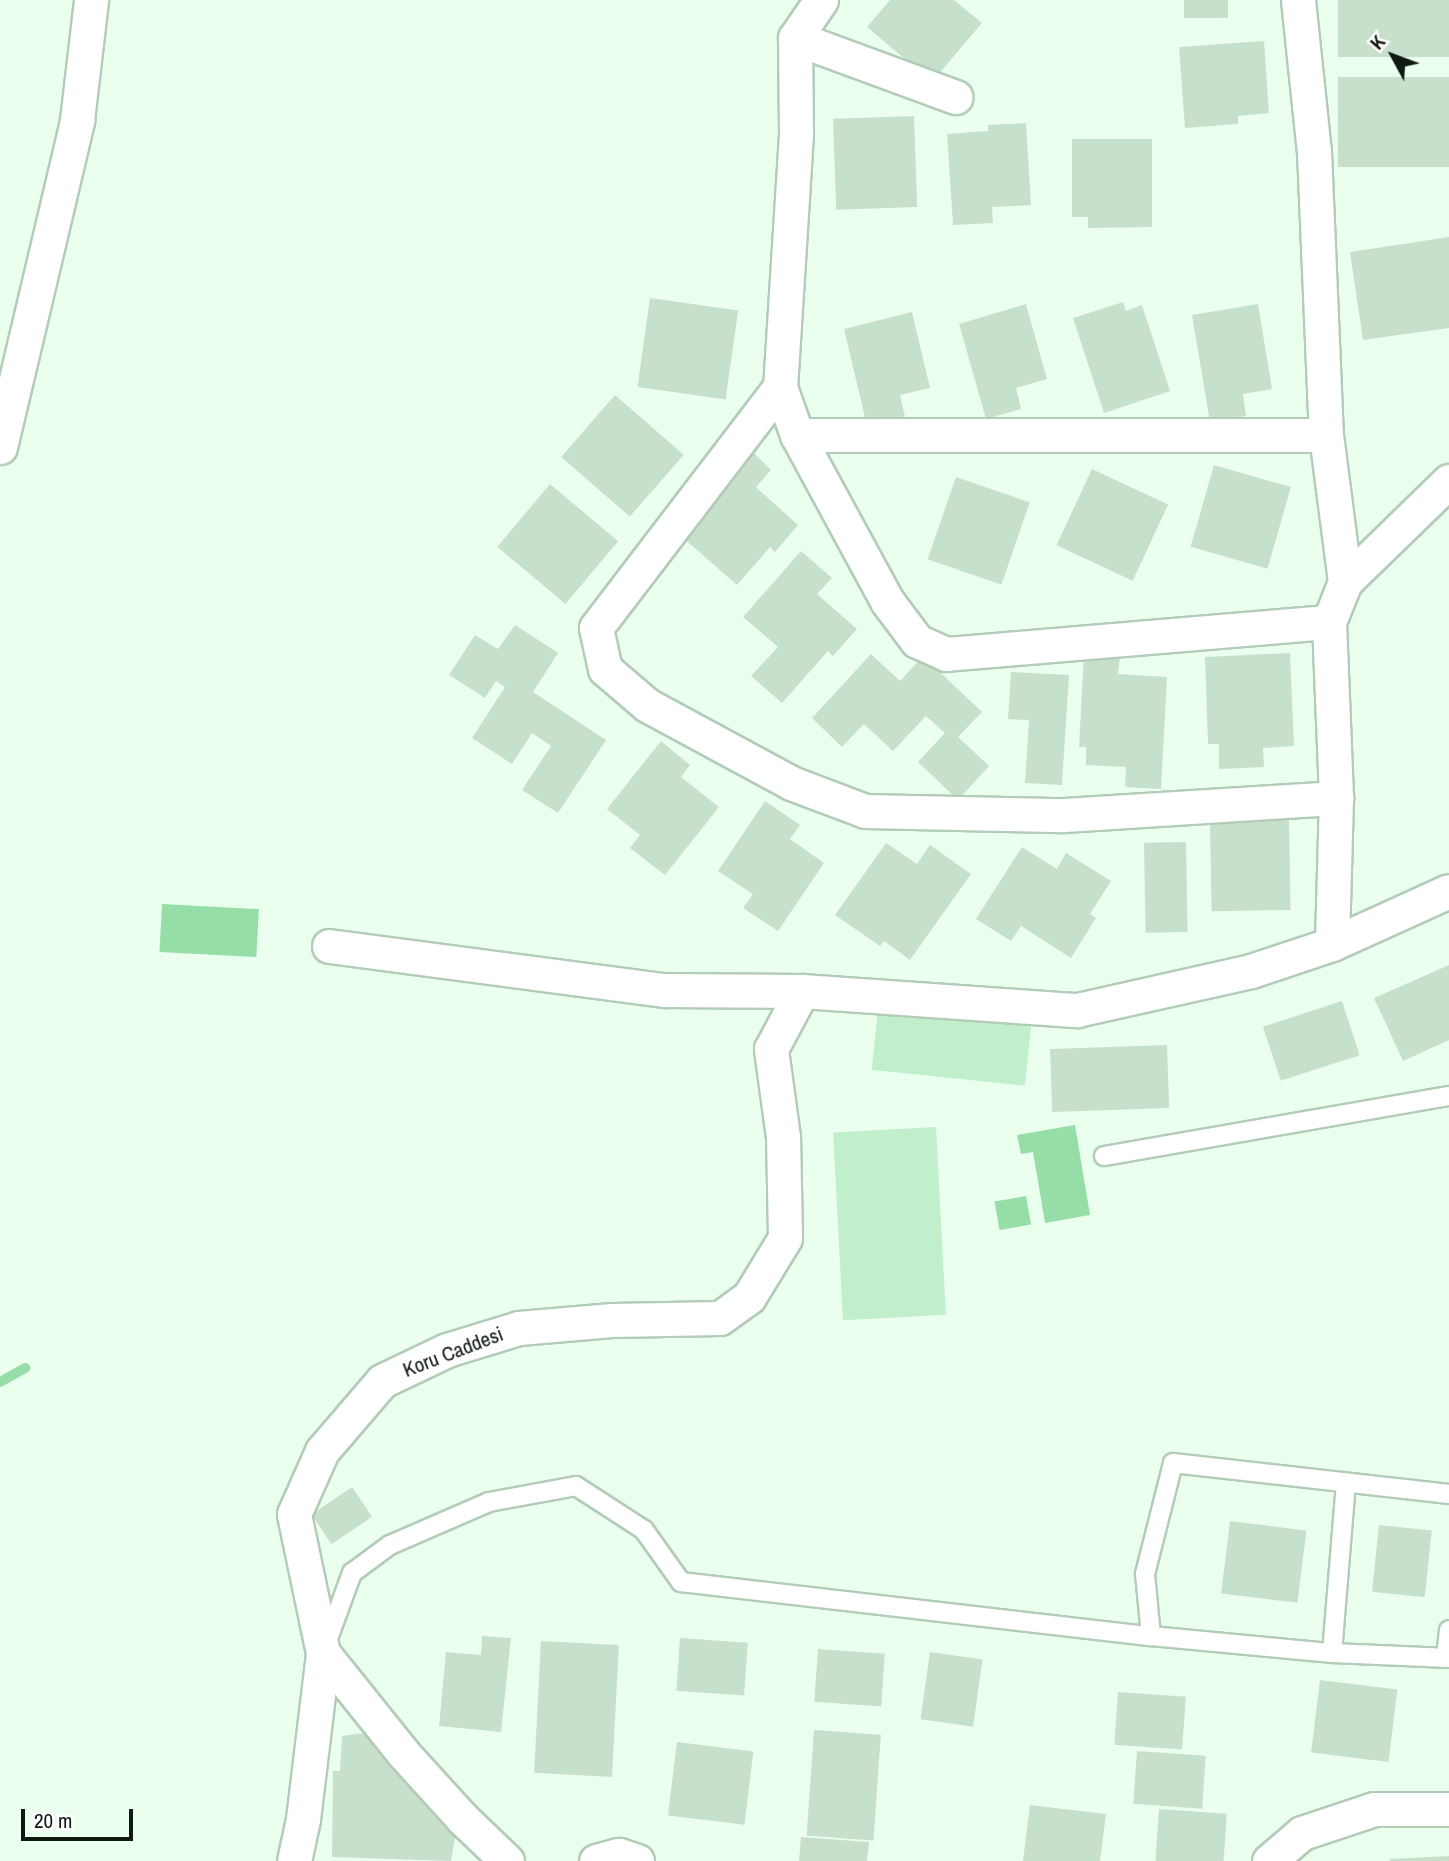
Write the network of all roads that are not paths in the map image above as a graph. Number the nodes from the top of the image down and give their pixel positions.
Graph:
1 (91, 0) edge
2 (821, 0) edge
3 (1298, 0) edge
4 (795, 38) junction
5 (955, 97) dead end
6 (780, 387) junction
7 (797, 435) junction
8 (1326, 435) junction
9 (0, 447) edge
10 (1449, 481) edge
11 (1345, 582) junction
12 (1329, 622) junction
13 (1336, 798) junction
14 (1449, 891) edge
15 (1332, 944) junction
16 (329, 946) dead end
17 (802, 991) junction
18 (1449, 1096) edge
19 (1104, 1156) dead end
20 (1346, 1484) junction
21 (1449, 1494) edge
22 (1449, 1630) edge
23 (1151, 1636) junction
24 (323, 1653) junction
25 (1332, 1653) junction
26 (1448, 1658) edge
27 (1449, 1809) edge
28 (294, 1861) edge
29 (507, 1861) edge
30 (596, 1861) edge
31 (637, 1861) edge
32 (1269, 1861) edge

1 - 9 street
2 - 4 street
3 - 8 street
4 - 5 street
4 - 6 street
6 - 7 street
6 - 13 street
7 - 8 street
7 - 12 street
8 - 11 street
10 - 11 street
11 - 12 street
12 - 13 street
13 - 15 street
14 - 15 street
15 - 17 street
16 - 17 street
17 - 24 street, Koru Caddesi
18 - 19 lane
20 - 21 lane
20 - 23 lane
20 - 25 lane
22 - 26 lane
23 - 24 lane
23 - 25 lane
24 - 28 street, Koru Caddesi
24 - 29 street
25 - 26 lane
27 - 32 street
30 - 31 street

